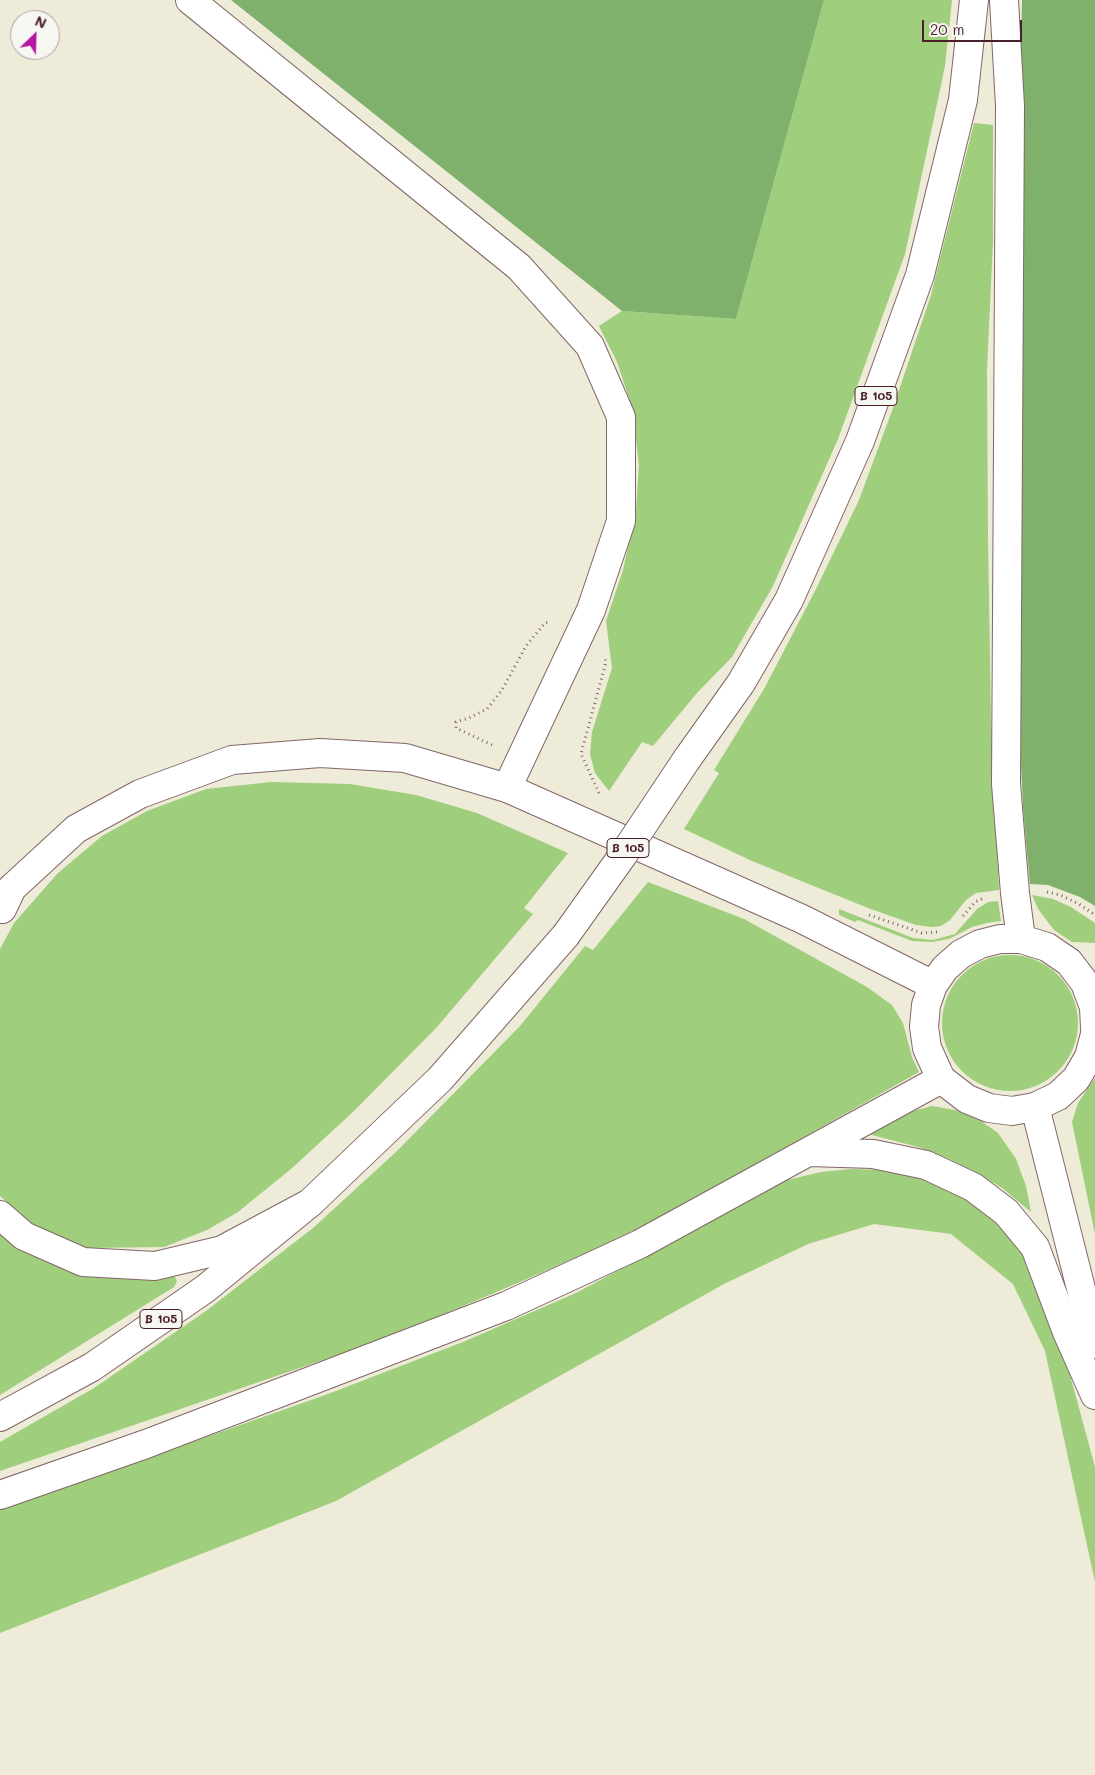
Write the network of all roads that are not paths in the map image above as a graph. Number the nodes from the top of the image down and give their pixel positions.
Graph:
1 (190, 0) edge
2 (974, 0) edge
3 (1004, 0) edge
4 (508, 788) junction
5 (6, 895) edge
6 (0, 913) edge
7 (1021, 939) junction
8 (1090, 981) edge
9 (933, 985) junction
10 (1095, 1028) edge
11 (1095, 1034) edge
12 (941, 1079) junction
13 (1035, 1107) junction
14 (808, 1152) junction
15 (310, 1204) junction
16 (0, 1215) edge
17 (1095, 1344) edge
18 (1095, 1395) edge
19 (0, 1417) edge
20 (0, 1495) edge

1 - 4 main road
2 - 15 main road, B 105, bridge
3 - 7 main road
4 - 5 main road
4 - 9 main road
5 - 6 main road
7 - 8 main road
7 - 9 main road
8 - 10 main road
9 - 12 main road
11 - 13 main road
12 - 13 main road
12 - 14 main road
13 - 17 main road
14 - 18 main road
14 - 20 main road
15 - 16 main road
15 - 19 main road, B 105

